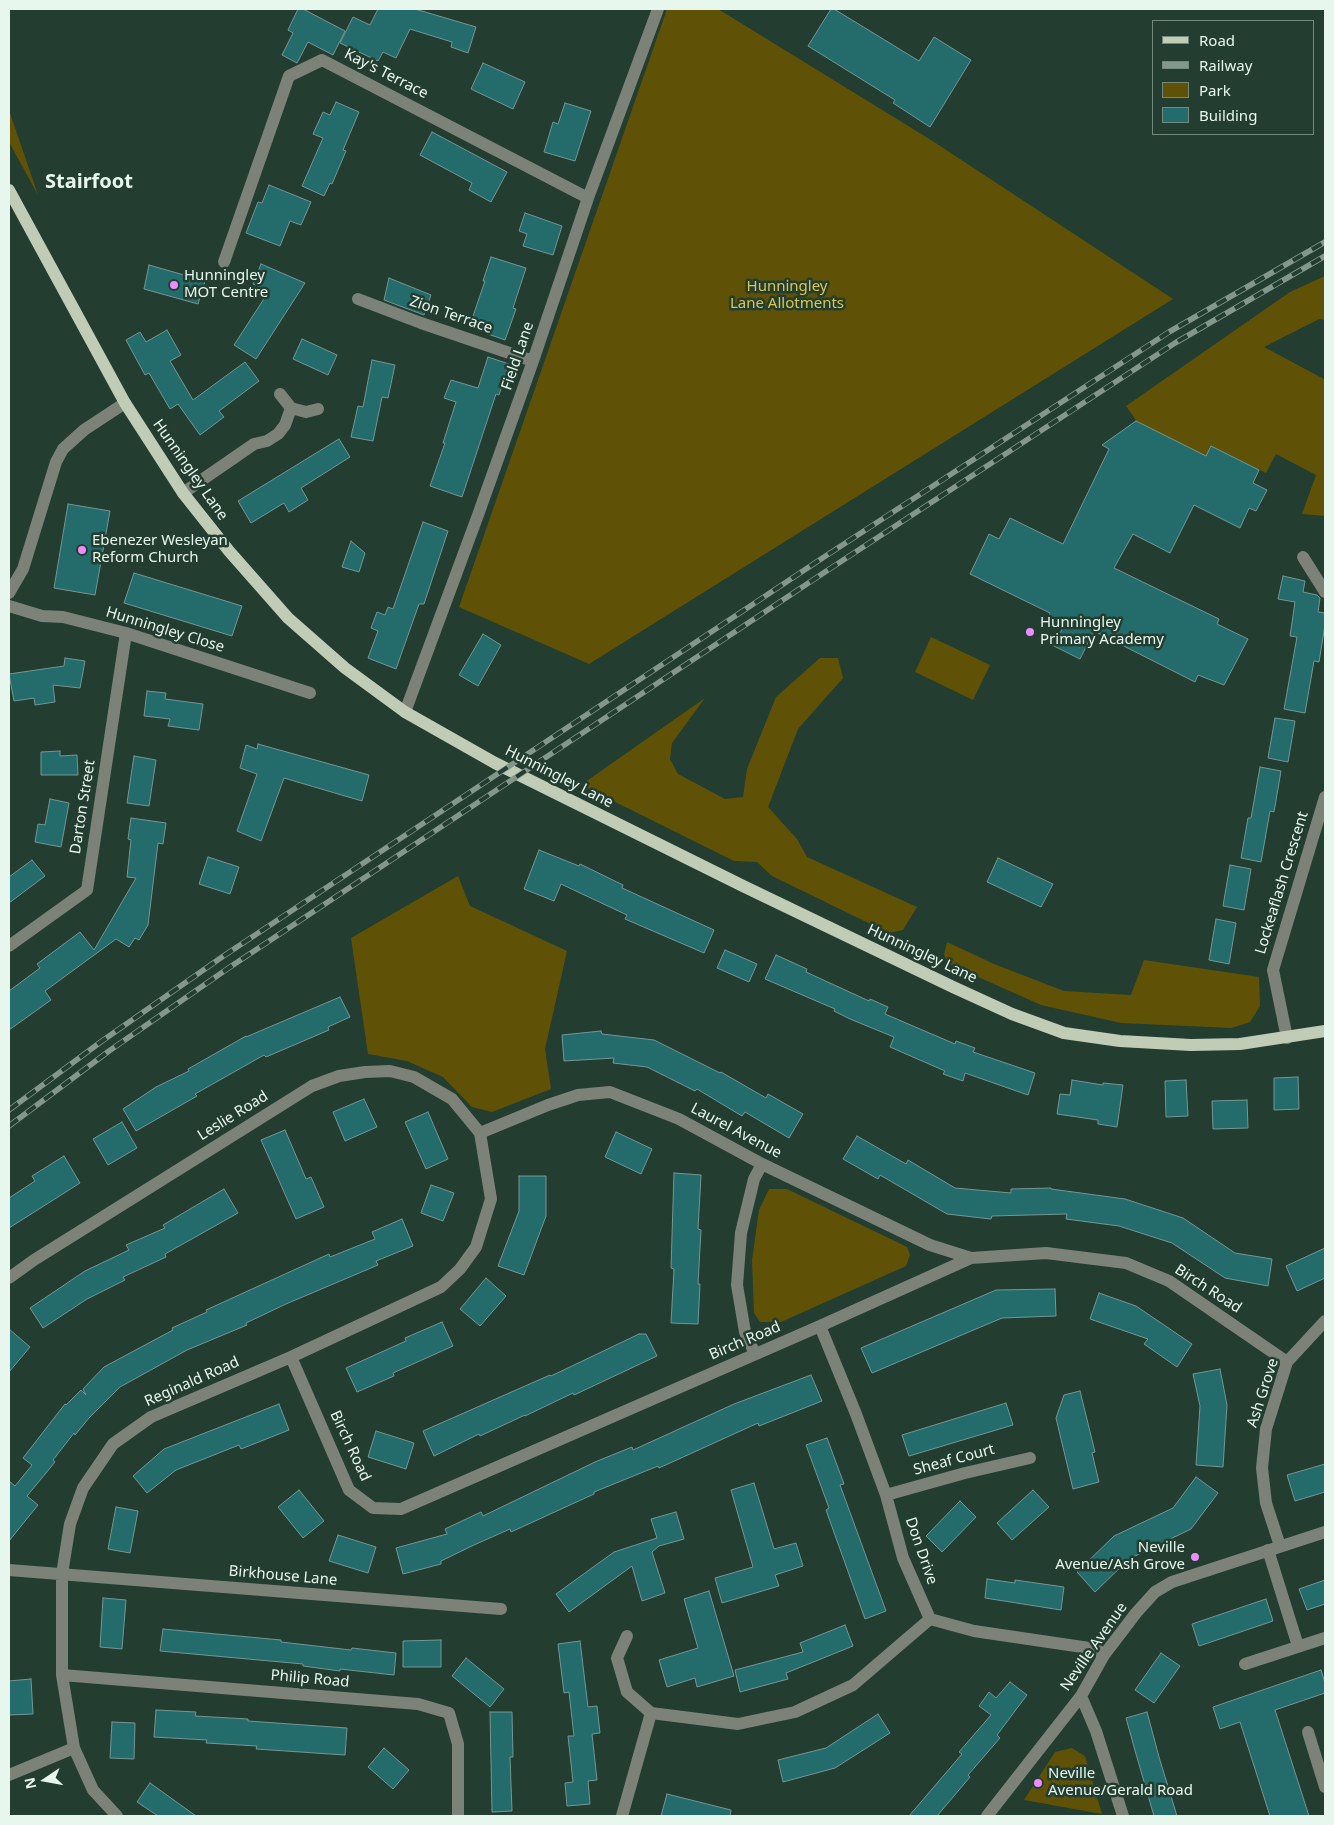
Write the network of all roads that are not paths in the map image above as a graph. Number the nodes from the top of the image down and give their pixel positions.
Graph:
1 (658, 9) edge
2 (9, 190) edge
3 (588, 198) junction
4 (224, 262) dead end
5 (358, 299) dead end
6 (534, 360) junction
7 (280, 394) dead end
8 (125, 403) junction
9 (291, 408) junction
10 (318, 409) dead end
11 (183, 493) junction
12 (1303, 556) dead end
13 (1325, 592) edge
14 (9, 593) edge
15 (9, 606) edge
16 (126, 633) junction
17 (310, 693) dead end
18 (405, 712) junction
19 (1325, 797) edge
20 (9, 946) edge
21 (1325, 1031) edge
22 (1287, 1038) junction
23 (480, 1132) junction
24 (762, 1164) junction
25 (971, 1258) junction
26 (9, 1278) edge
27 (1325, 1321) edge
28 (820, 1326) junction
29 (755, 1354) junction
30 (291, 1357) junction
31 (1287, 1362) junction
32 (1030, 1458) dead end
33 (886, 1495) junction
34 (1325, 1532) edge
35 (1274, 1548) junction
36 (9, 1570) edge
37 (62, 1574) junction
38 (501, 1610) dead end
39 (930, 1619) junction
40 (628, 1636) dead end
41 (1325, 1638) edge
42 (1298, 1646) junction
43 (1104, 1655) junction
44 (1245, 1664) dead end
45 (62, 1675) junction
46 (1081, 1696) junction
47 (651, 1713) junction
48 (1308, 1732) dead end
49 (74, 1748) junction
50 (1323, 1769) edge
51 (9, 1775) edge
52 (1325, 1787) edge
53 (117, 1816) edge
54 (458, 1816) edge
55 (622, 1816) edge
56 (987, 1816) edge
57 (1123, 1816) edge

1 - 3 street, Field Lane
2 - 8 main road, Hunningley Lane
3 - 4 street, Kay's Terrace
3 - 6 street, Field Lane
5 - 6 street, Zion Terrace
6 - 18 street, Field Lane
7 - 9 street
8 - 11 main road, Hunningley Lane
8 - 14 street
9 - 10 street
9 - 11 street
11 - 18 main road, Hunningley Lane
12 - 13 street
15 - 16 street, Hunningley Close
16 - 17 street, Hunningley Close
16 - 20 street, Darton Street
18 - 22 main road, Hunningley Lane
19 - 22 street, Lockeaflash Crescent
21 - 22 main road, Hunningley Lane
23 - 24 street, Laurel Avenue
23 - 26 street, Leslie Road
23 - 30 street, Reginald Road
24 - 25 street, Laurel Avenue
24 - 29 street
25 - 28 street, Birch Road
25 - 31 street, Birch Road
27 - 31 street, Ash Grove
28 - 29 street, Birch Road
28 - 33 street, Don Drive
29 - 30 street, Birch Road
30 - 37 street, Reginald Road
31 - 35 street, Ash Grove
32 - 33 street, Sheaf Court
33 - 39 street, Don Drive
34 - 35 street, Neville Avenue
35 - 42 street, Ash Grove
35 - 43 street, Neville Avenue
36 - 37 street, Birkhouse Lane
37 - 38 street, Birkhouse Lane
37 - 45 street, Reginald Road
39 - 43 street
39 - 47 street
40 - 47 street
41 - 42 street
42 - 44 street
43 - 46 street, Neville Avenue
45 - 49 street, Reginald Road
45 - 54 street, Philip Road
46 - 56 street, Neville Avenue
46 - 57 street
47 - 55 street
48 - 50 street
49 - 51 street
49 - 53 street, Reginald Road
50 - 52 street

